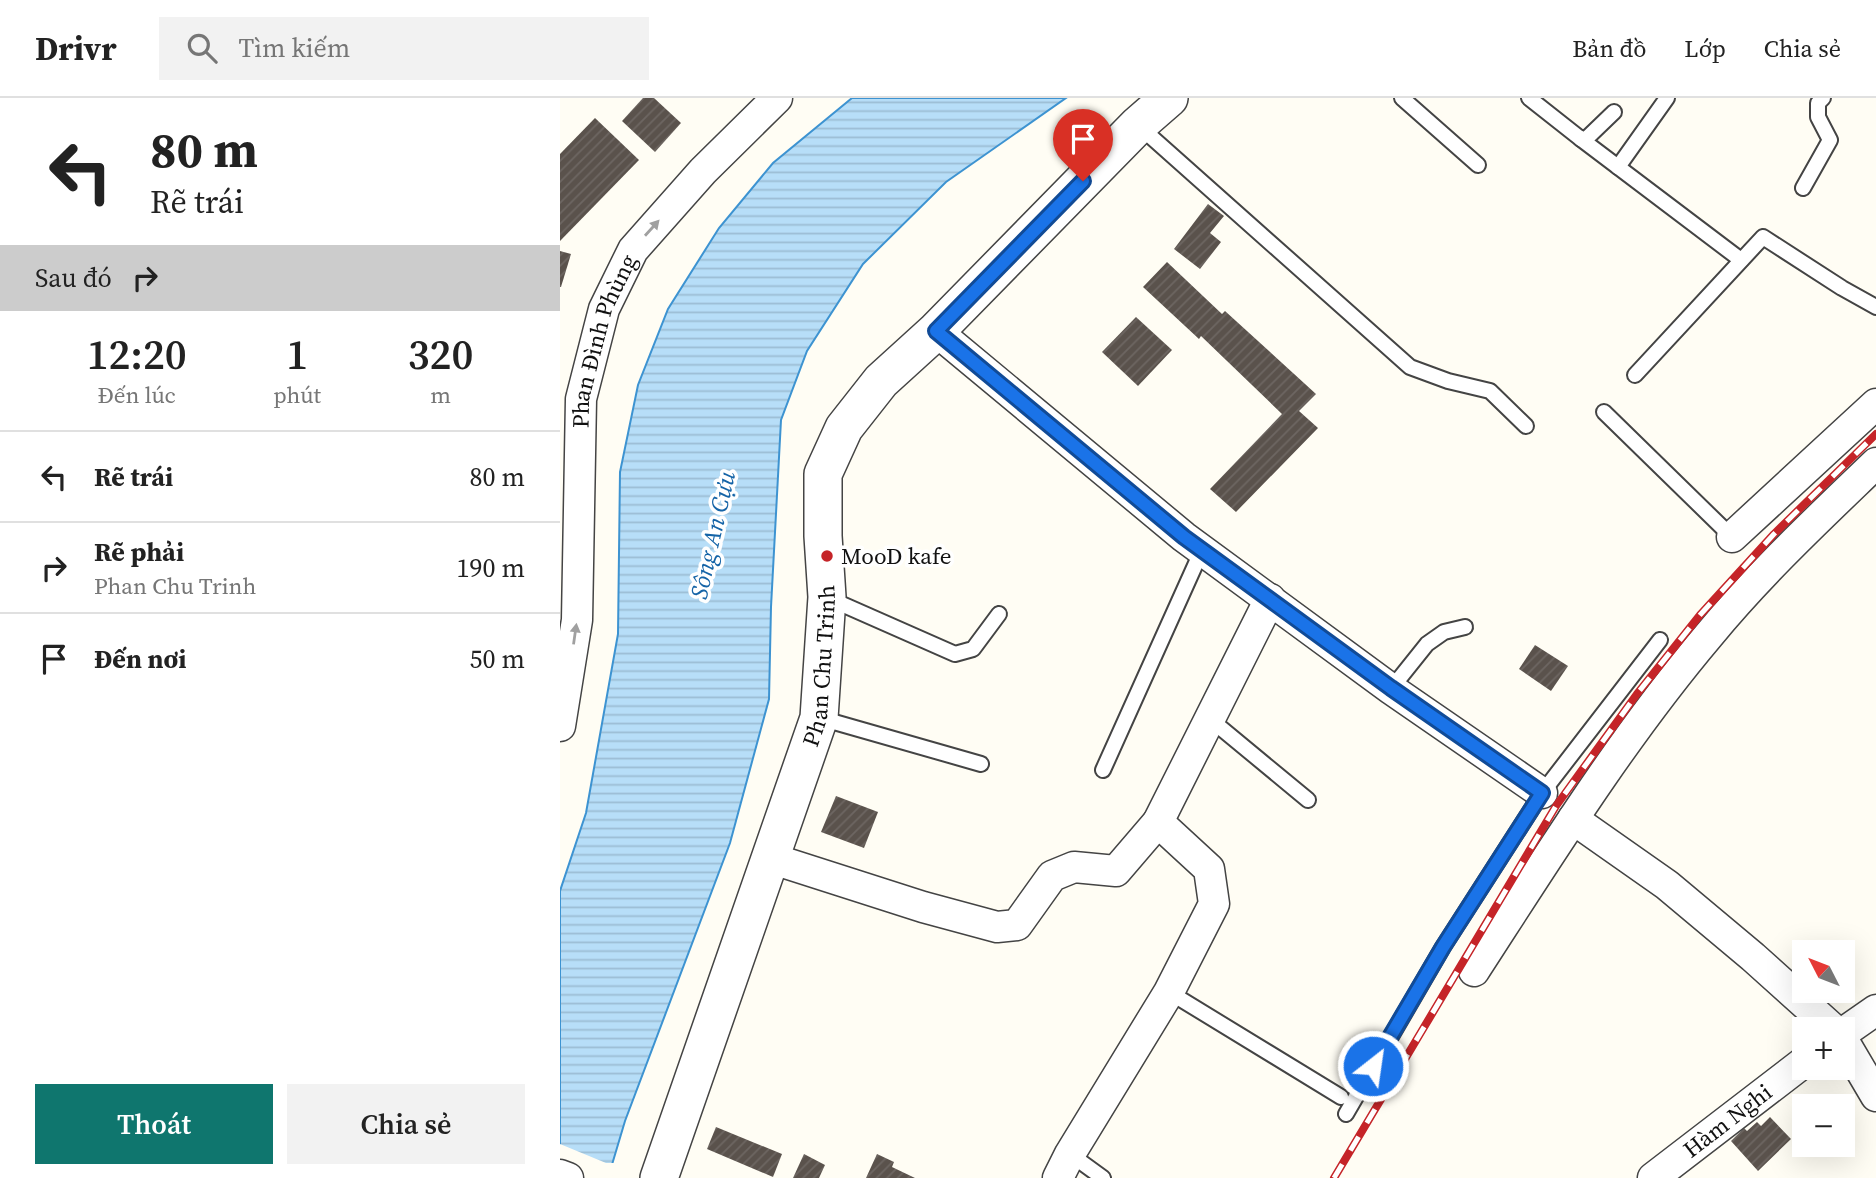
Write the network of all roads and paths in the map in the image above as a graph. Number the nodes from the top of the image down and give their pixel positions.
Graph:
1 (777, 98) edge
2 (1169, 98) edge
3 (1402, 98) edge
4 (1529, 98) edge
5 (1667, 98) edge
6 (1823, 98) edge
7 (1614, 112) dead end
8 (1138, 125) junction
9 (1581, 139) junction
10 (1478, 165) dead end
11 (1618, 167) junction
12 (1803, 188) dead end
13 (1741, 260) junction
14 (1876, 307) edge
15 (936, 331) junction
16 (1635, 375) dead end
17 (1876, 404) edge
18 (1604, 412) dead end
19 (1526, 426) dead end
20 (1876, 463) edge
21 (1732, 537) joint
22 (1202, 550) junction
23 (827, 597) junction
24 (1269, 598) junction
25 (999, 614) dead end
26 (1465, 627) dead end
27 (1660, 640) dead end
28 (1391, 688) junction
29 (818, 718) junction
30 (1210, 719) junction
31 (560, 726) edge
32 (981, 764) dead end
33 (1103, 770) dead end
34 (1542, 793) junction
35 (1308, 800) dead end
36 (1573, 818) junction
37 (1158, 822) junction
38 (770, 858) junction
39 (1474, 971) dead end
40 (1170, 992) junction
41 (1876, 1010) edge
42 (1820, 1017) edge
43 (1855, 1024) edge
44 (1855, 1060) edge
45 (1792, 1071) edge
46 (1876, 1096) edge
47 (1341, 1097) dead end
48 (1346, 1114) dead end
49 (1064, 1166) edge
50 (560, 1175) edge
51 (568, 1178) edge
52 (659, 1178) edge
53 (1103, 1178) edge
54 (1653, 1178) edge

31 -> 1 street, Phan Đình Phùng
2 - 8 street, Phan Chu Trinh
3 - 10 lane
4 - 9 lane
5 - 11 lane
6 - 12 lane
7 - 9 lane
8 - 15 street, Phan Chu Trinh
8 - 19 lane
9 - 11 lane
11 - 13 lane
13 - 14 lane
13 - 16 lane
15 - 22 street
15 - 23 street, Phan Chu Trinh
17 - 21 street
18 - 21 lane
20 - 36 street
22 - 24 street
22 - 33 lane
23 - 25 lane
23 - 29 street, Phan Chu Trinh
24 - 28 street
24 - 30 street
26 - 28 lane
27 - 34 lane
28 - 34 street
29 - 32 lane
29 - 38 street, Phan Chu Trinh
30 - 35 lane
30 - 37 street
34 - 48 lane
36 - 39 street
36 - 42 street
37 - 38 street
37 - 40 street
38 - 52 street, Phan Chu Trinh
40 - 47 lane
40 - 49 street
41 - 43 street
44 - 46 street
45 - 54 street, Hàm Nghi
49 - 53 lane
50 - 51 street

